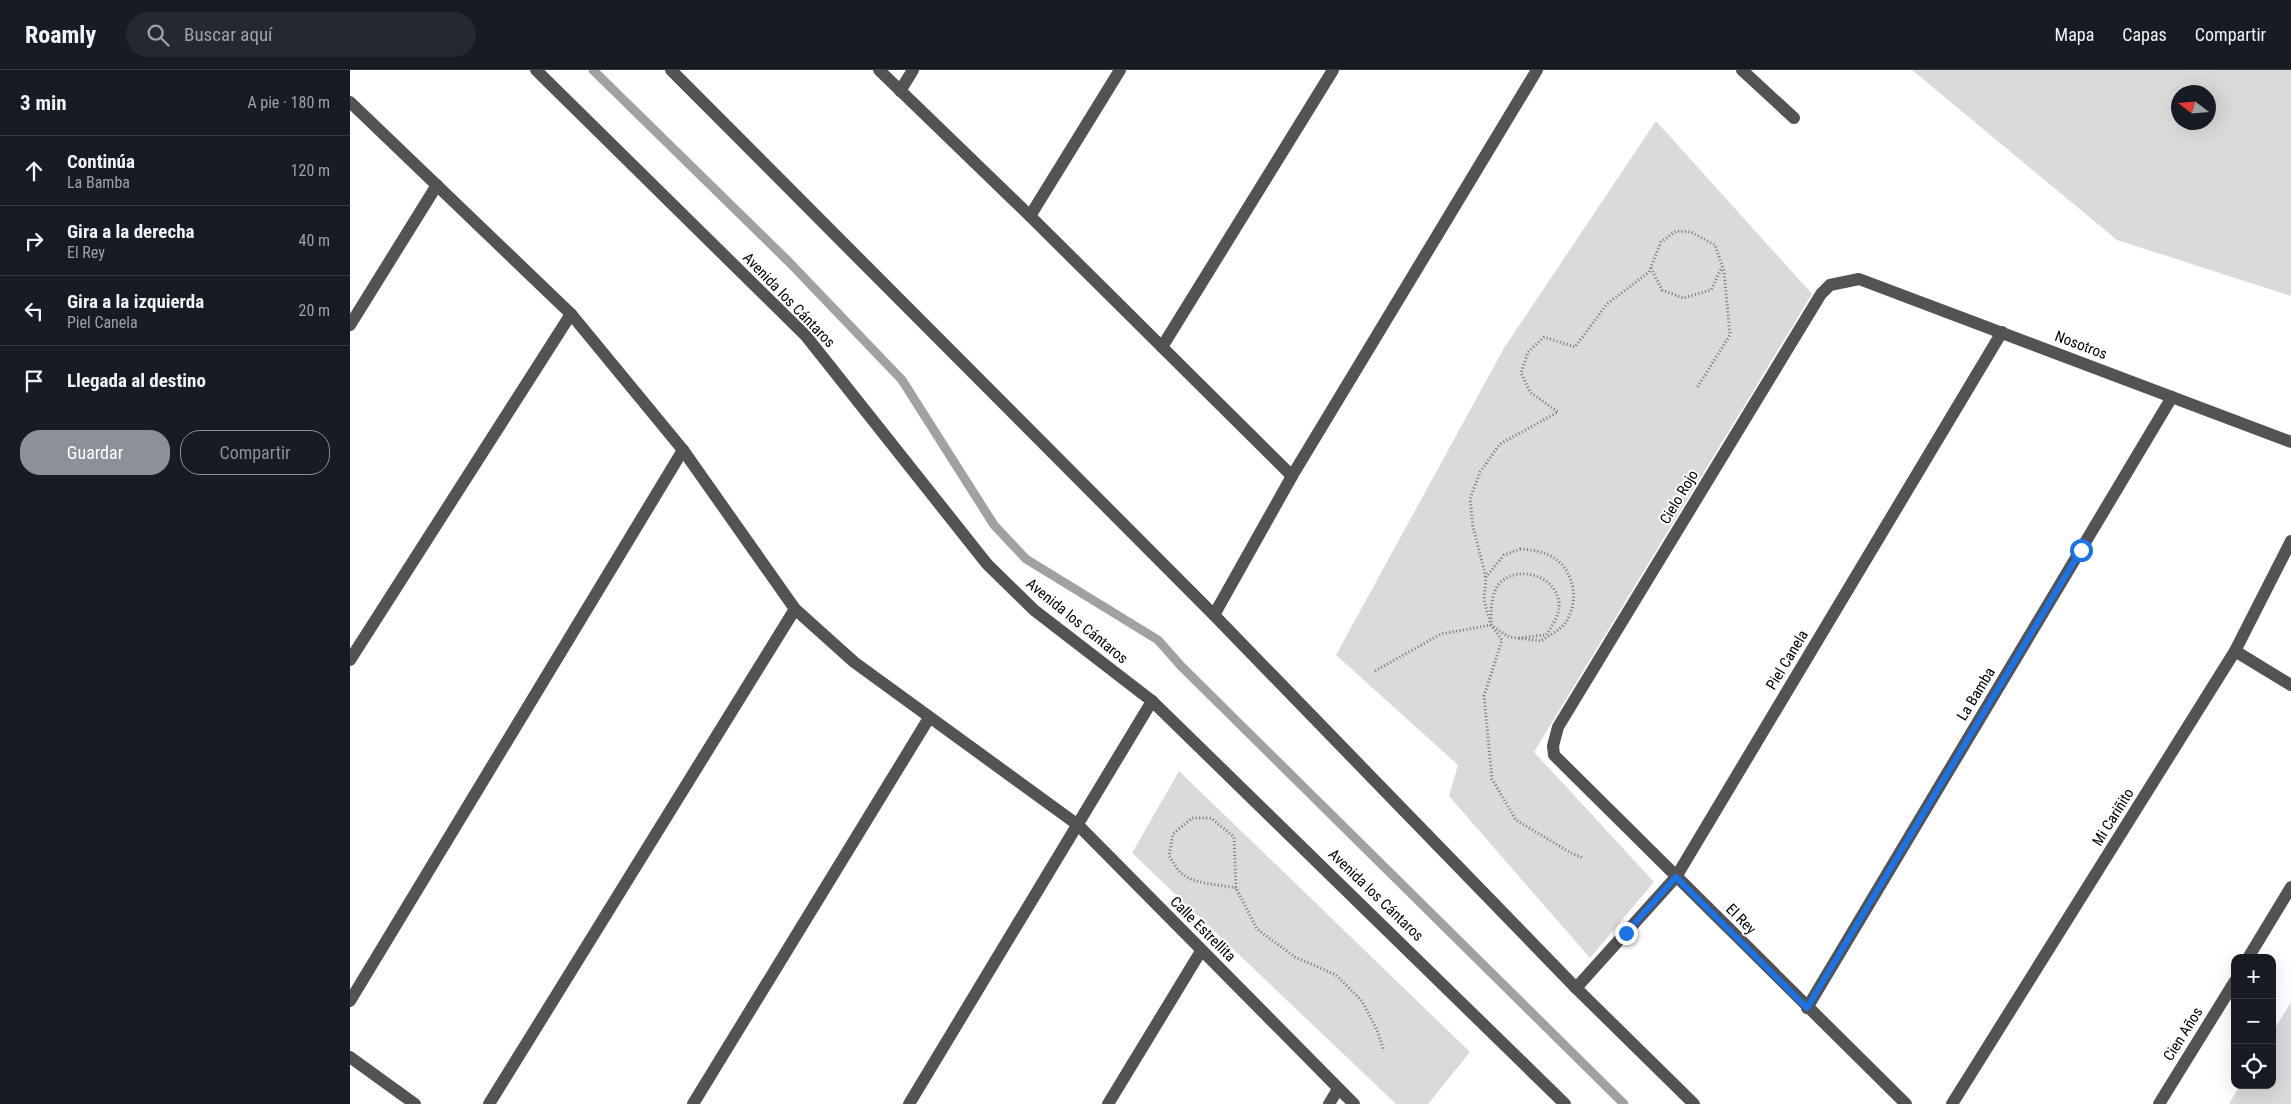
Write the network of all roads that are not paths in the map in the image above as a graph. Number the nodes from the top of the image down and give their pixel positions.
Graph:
1 (536, 70) edge
2 (671, 70) edge
3 (879, 70) edge
4 (913, 70) edge
5 (1120, 70) edge
6 (1333, 70) edge
7 (1537, 70) edge
8 (1742, 70) edge
9 (900, 91) junction
10 (350, 102) edge
11 (1794, 118) dead end
12 (437, 185) junction
13 (1030, 216) junction
14 (1859, 279) joint
15 (572, 314) junction
16 (350, 325) edge
17 (2002, 332) junction
18 (1162, 347) junction
19 (2172, 397) junction
20 (2291, 442) edge
21 (683, 450) junction
22 (1292, 476) junction
23 (2291, 541) edge
24 (795, 609) junction
25 (1214, 615) junction
26 (2236, 652) junction
27 (350, 660) edge
28 (2291, 685) edge
29 (1152, 701) junction
30 (929, 718) junction
31 (1554, 755) joint
32 (1078, 826) junction
33 (1676, 877) junction
34 (2291, 887) edge
35 (1201, 951) junction
36 (2250, 954) edge
37 (2231, 987) edge
38 (1576, 988) junction
39 (350, 1001) edge
40 (1807, 1008) junction
41 (350, 1057) edge
42 (1338, 1089) junction
43 (415, 1104) edge
44 (489, 1104) edge
45 (693, 1104) edge
46 (908, 1104) edge
47 (1108, 1104) edge
48 (1329, 1104) edge
49 (1354, 1104) edge
50 (1565, 1104) edge
51 (1694, 1104) edge
52 (1906, 1104) edge
53 (1952, 1104) edge
54 (2159, 1104) edge

1 - 29 street, Avenida los Cántaros
2 - 25 street
3 - 9 street
4 - 9 street
5 - 13 street
6 - 18 street
7 - 22 street
8 - 11 street
9 - 13 street
10 - 12 street, Calle Estrellita
12 - 15 street, Calle Estrellita
12 - 16 street
13 - 18 street
14 - 17 street, Nosotros
14 - 31 street, Cielo Rojo
15 - 21 street, Calle Estrellita
15 - 27 street
17 - 19 street, Nosotros
17 - 33 street, Piel Canela
18 - 22 street
19 - 20 street, Nosotros
19 - 40 street, La Bamba
21 - 24 street, Calle Estrellita
21 - 39 street
22 - 25 street
23 - 26 street, Mi Cariñito
24 - 30 street, Calle Estrellita
24 - 44 street
25 - 38 street
26 - 28 street
26 - 53 street, Mi Cariñito
29 - 32 street
29 - 50 street, Avenida los Cántaros
30 - 32 street, Calle Estrellita
30 - 45 street
31 - 33 street, El Rey
32 - 35 street, Calle Estrellita
32 - 46 street
33 - 38 street, Piel Canela
33 - 40 street, El Rey
34 - 36 street
35 - 42 street, Calle Estrellita
35 - 47 street
37 - 54 street, Cien Años
38 - 51 street
40 - 52 street, El Rey
41 - 43 street
42 - 48 street
42 - 49 street, Calle Estrellita

